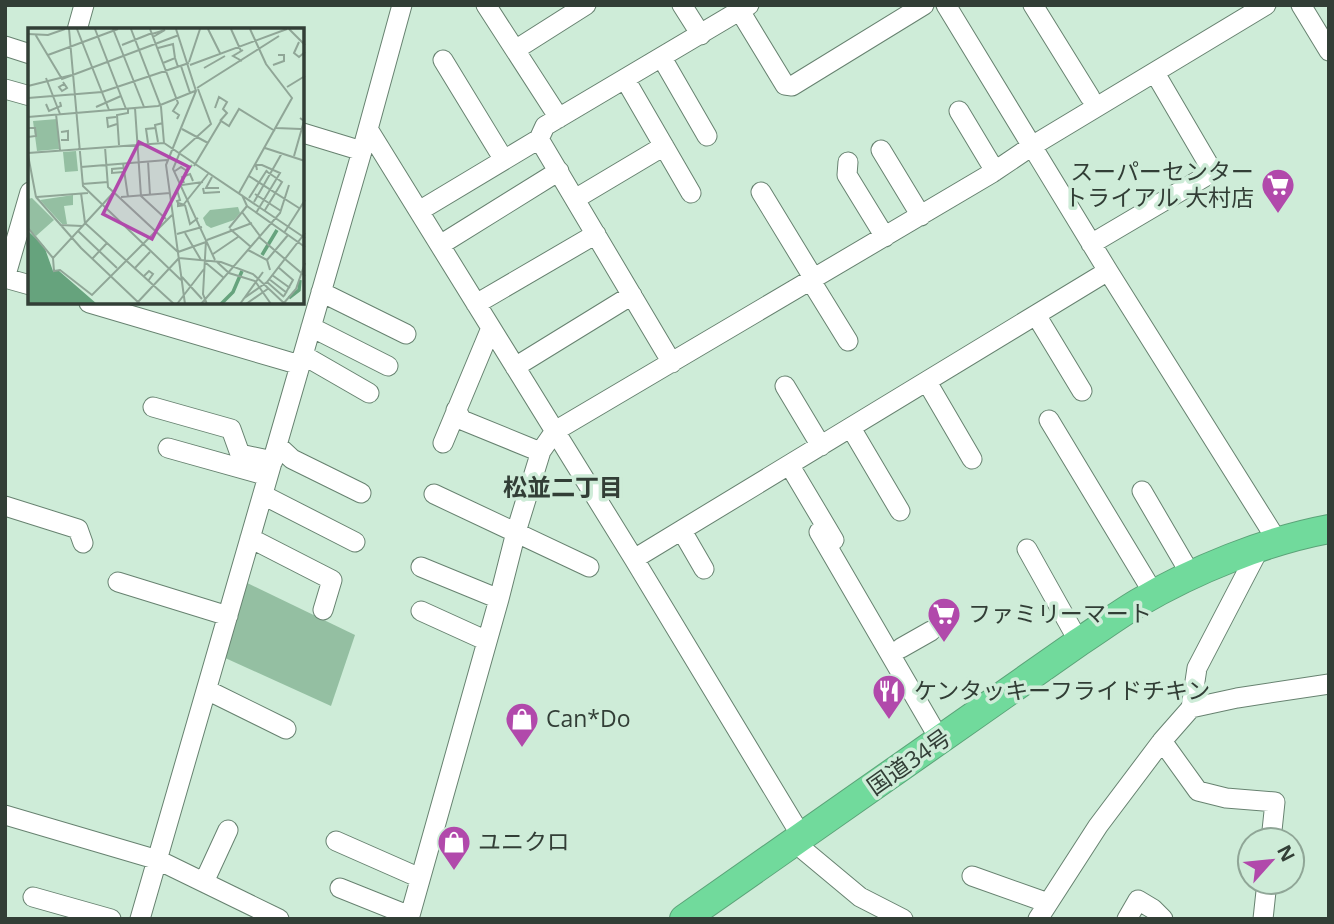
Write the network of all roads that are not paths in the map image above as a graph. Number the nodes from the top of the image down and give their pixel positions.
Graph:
1 (84, 5) edge
2 (402, 5) edge
3 (486, 5) edge
4 (586, 5) edge
5 (682, 5) edge
6 (923, 5) edge
7 (946, 5) edge
8 (1033, 5) edge
9 (1266, 5) edge
10 (1301, 5) edge
11 (745, 8) edge
12 (82, 28) edge
13 (701, 35) junction
14 (5, 46) edge
15 (515, 50) junction
16 (1329, 51) edge
17 (28, 53) edge
18 (662, 58) junction
19 (443, 60) dead end
20 (1155, 73) junction
21 (625, 79) junction
22 (5, 89) edge
23 (28, 95) edge
24 (1090, 97) dead end
25 (959, 111) dead end
26 (559, 118) junction
27 (368, 129) junction
28 (304, 133) edge
29 (707, 136) dead end
30 (539, 139) junction
31 (664, 146) junction
32 (1032, 146) junction
33 (881, 150) dead end
34 (362, 151) junction
35 (504, 160) junction
36 (848, 162) dead end
37 (559, 171) junction
38 (995, 171) junction
39 (761, 192) dead end
40 (691, 194) dead end
41 (28, 197) edge
42 (575, 199) junction
43 (419, 211) junction
44 (921, 216) junction
45 (596, 234) junction
46 (885, 237) junction
47 (11, 239) edge
48 (1091, 244) junction
49 (440, 245) junction
50 (1108, 271) junction
51 (5, 278) edge
52 (813, 280) junction
53 (28, 284) edge
54 (321, 292) junction
55 (632, 295) junction
56 (93, 304) edge
57 (476, 304) junction
58 (1036, 315) junction
59 (311, 327) junction
60 (491, 328) junction
61 (406, 334) dead end
62 (848, 341) dead end
63 (301, 360) junction
64 (672, 363) junction
65 (388, 366) dead end
66 (516, 367) junction
67 (927, 382) junction
68 (785, 386) dead end
69 (1083, 391) dead end
70 (369, 393) dead end
71 (153, 407) dead end
72 (456, 410) junction
73 (1049, 420) dead end
74 (851, 428) junction
75 (555, 431) junction
76 (443, 443) dead end
77 (821, 446) junction
78 (168, 448) dead end
79 (541, 451) junction
80 (972, 458) dead end
81 (273, 460) junction
82 (789, 466) junction
83 (1142, 491) dead end
84 (361, 493) dead end
85 (434, 494) dead end
86 (263, 495) junction
87 (5, 506) edge
88 (900, 511) dead end
89 (1329, 529) edge
90 (682, 531) junction
91 (819, 532) dead end
92 (516, 533) junction
93 (250, 538) junction
94 (355, 542) dead end
95 (83, 543) dead end
96 (1268, 545) junction
97 (1027, 548) dead end
98 (635, 559) junction
99 (847, 563) dead end
100 (421, 567) dead end
101 (589, 567) dead end
102 (704, 569) dead end
103 (1191, 575) junction
104 (118, 582) dead end
105 (1154, 594) junction
106 (499, 599) junction
107 (323, 610) dead end
108 (421, 611) dead end
109 (228, 616) junction
110 (931, 631) dead end
111 (487, 641) junction
112 (1079, 642) junction
113 (1329, 684) edge
114 (206, 690) junction
115 (1191, 708) junction
116 (286, 729) dead end
117 (945, 736) junction
118 (1162, 741) junction
119 (5, 815) edge
120 (1272, 826) edge
121 (228, 830) dead end
122 (798, 840) junction
123 (336, 841) dead end
124 (158, 860) junction
125 (972, 876) dead end
126 (420, 878) junction
127 (204, 882) junction
128 (340, 888) dead end
129 (1265, 896) edge
130 (33, 897) dead end
131 (1043, 911) edge
132 (409, 917) edge
133 (111, 919) edge
134 (140, 919) edge
135 (279, 919) edge
136 (684, 919) edge
137 (903, 919) edge
138 (1127, 919) edge
139 (1163, 919) edge
140 (1263, 919) edge

1 - 12 street
2 - 27 street
3 - 15 street
4 - 15 street
5 - 13 street
6 - 11 street
7 - 32 street
8 - 24 street
9 - 20 street
10 - 16 street
11 - 13 street
13 - 18 street
14 - 17 street
15 - 26 street
18 - 21 street
18 - 29 street
19 - 35 street
20 - 32 street
20 - 48 street
21 - 26 street
21 - 31 street
22 - 23 street
25 - 38 street
26 - 30 street
27 - 34 street
27 - 43 street
28 - 34 street
30 - 35 street
30 - 37 street
31 - 40 street
31 - 42 street
32 - 38 street
32 - 48 street
33 - 44 street
34 - 54 street
35 - 43 street
36 - 46 street
37 - 42 street
37 - 49 street
38 - 44 street
39 - 52 street
41 - 47 street
42 - 45 street
43 - 49 street
44 - 46 street
45 - 55 street
45 - 57 street
46 - 52 street
47 - 51 street
48 - 50 street
49 - 57 street
50 - 58 street
50 - 96 street
51 - 53 street
52 - 62 street
52 - 64 street
54 - 59 street
54 - 61 street
55 - 64 street
55 - 66 street
56 - 63 street
57 - 60 street
58 - 67 street
58 - 69 street
59 - 63 street
59 - 65 street
60 - 66 street
60 - 72 street
63 - 70 street
63 - 81 street
64 - 75 street
66 - 75 street
67 - 74 street
67 - 80 street
68 - 77 street
71 - 81 street
72 - 76 street
72 - 79 street
73 - 105 street
74 - 77 street
74 - 88 street
75 - 79 street
75 - 98 street
77 - 82 street
78 - 81 street
79 - 92 street
81 - 84 street
81 - 86 street
82 - 90 street
82 - 99 street
83 - 103 street
85 - 92 street
86 - 93 street
86 - 94 street
87 - 95 street
89 - 96 highway, 国道34号
90 - 98 street
90 - 102 street
91 - 117 street
92 - 101 street
92 - 106 street
93 - 107 street
93 - 109 street
96 - 103 highway, 国道34号
96 - 115 street
97 - 112 street
98 - 122 street
100 - 106 street
103 - 105 highway, 国道34号
104 - 109 street
105 - 112 highway, 国道34号
106 - 111 street
108 - 111 street
109 - 114 street
110 - 117 street
111 - 126 street
112 - 117 highway, 国道34号
113 - 115 street
114 - 116 street
114 - 124 street
115 - 118 street
117 - 122 highway, 国道34号
118 - 120 street
118 - 131 street
119 - 124 street
121 - 127 street
122 - 136 highway, 国道34号
122 - 137 street
123 - 126 street
124 - 127 street
124 - 134 street
125 - 131 street
126 - 132 street
127 - 135 street
128 - 132 street
129 - 140 street
130 - 133 street
138 - 139 street

